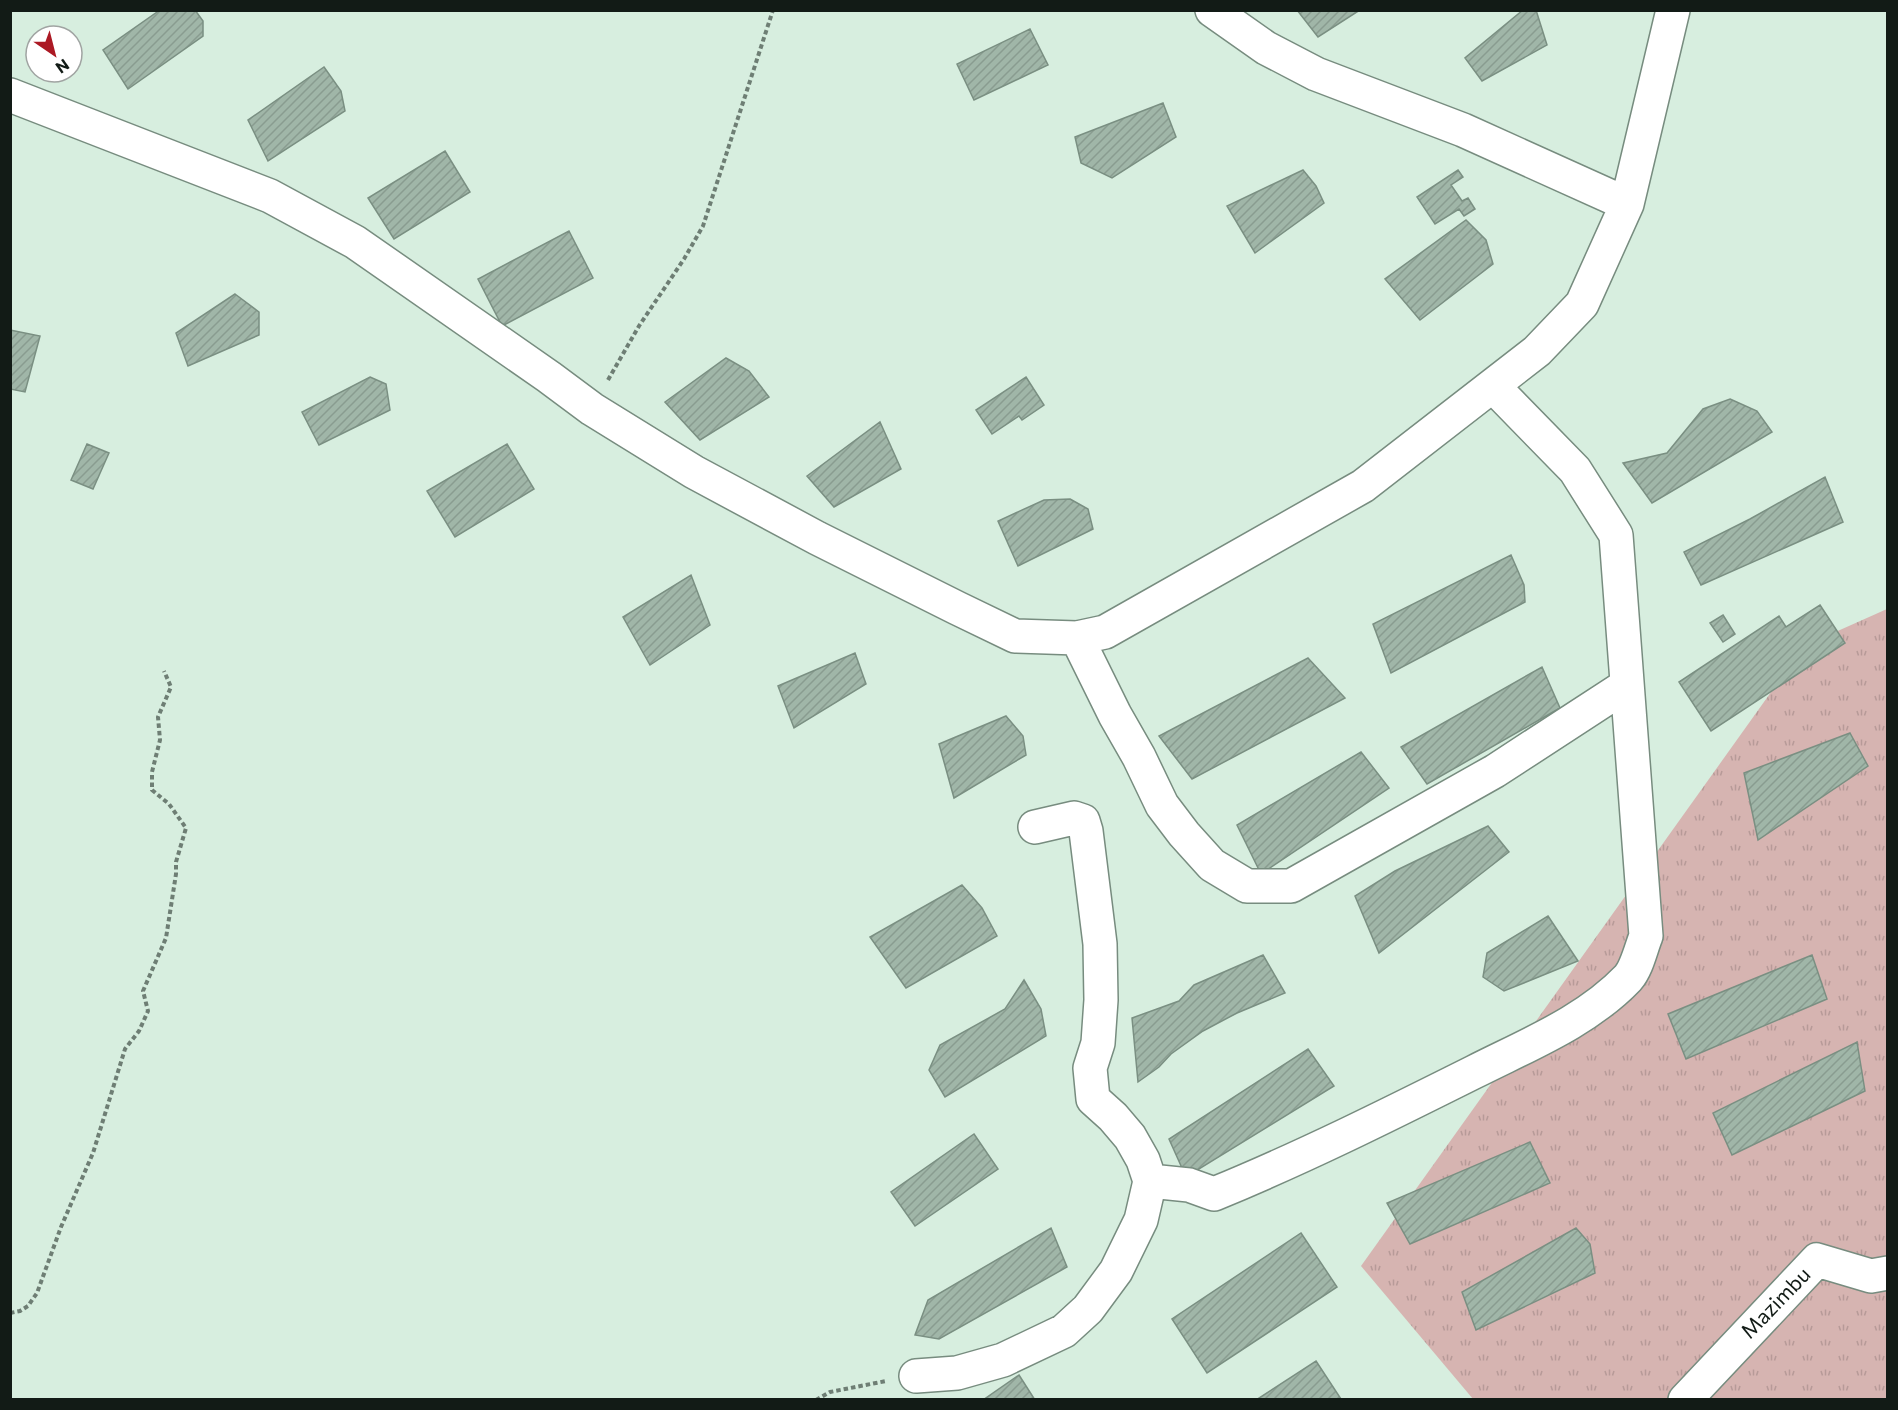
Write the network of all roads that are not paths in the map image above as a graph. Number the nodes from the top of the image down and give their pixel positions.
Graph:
1 (1212, 10) edge
2 (1673, 10) edge
3 (10, 95) edge
4 (1628, 204) junction
5 (1493, 386) junction
6 (1077, 638) junction
7 (1627, 685) junction
8 (1035, 827) dead end
9 (1150, 1181) junction
10 (1887, 1273) edge
11 (916, 1376) road end
12 (1685, 1400) edge

1 - 4 street
2 - 4 street
3 - 6 street
4 - 5 street
5 - 6 street
5 - 7 street
6 - 7 street
7 - 9 street
8 - 9 street
9 - 11 street
10 - 12 street, Mazimbu

